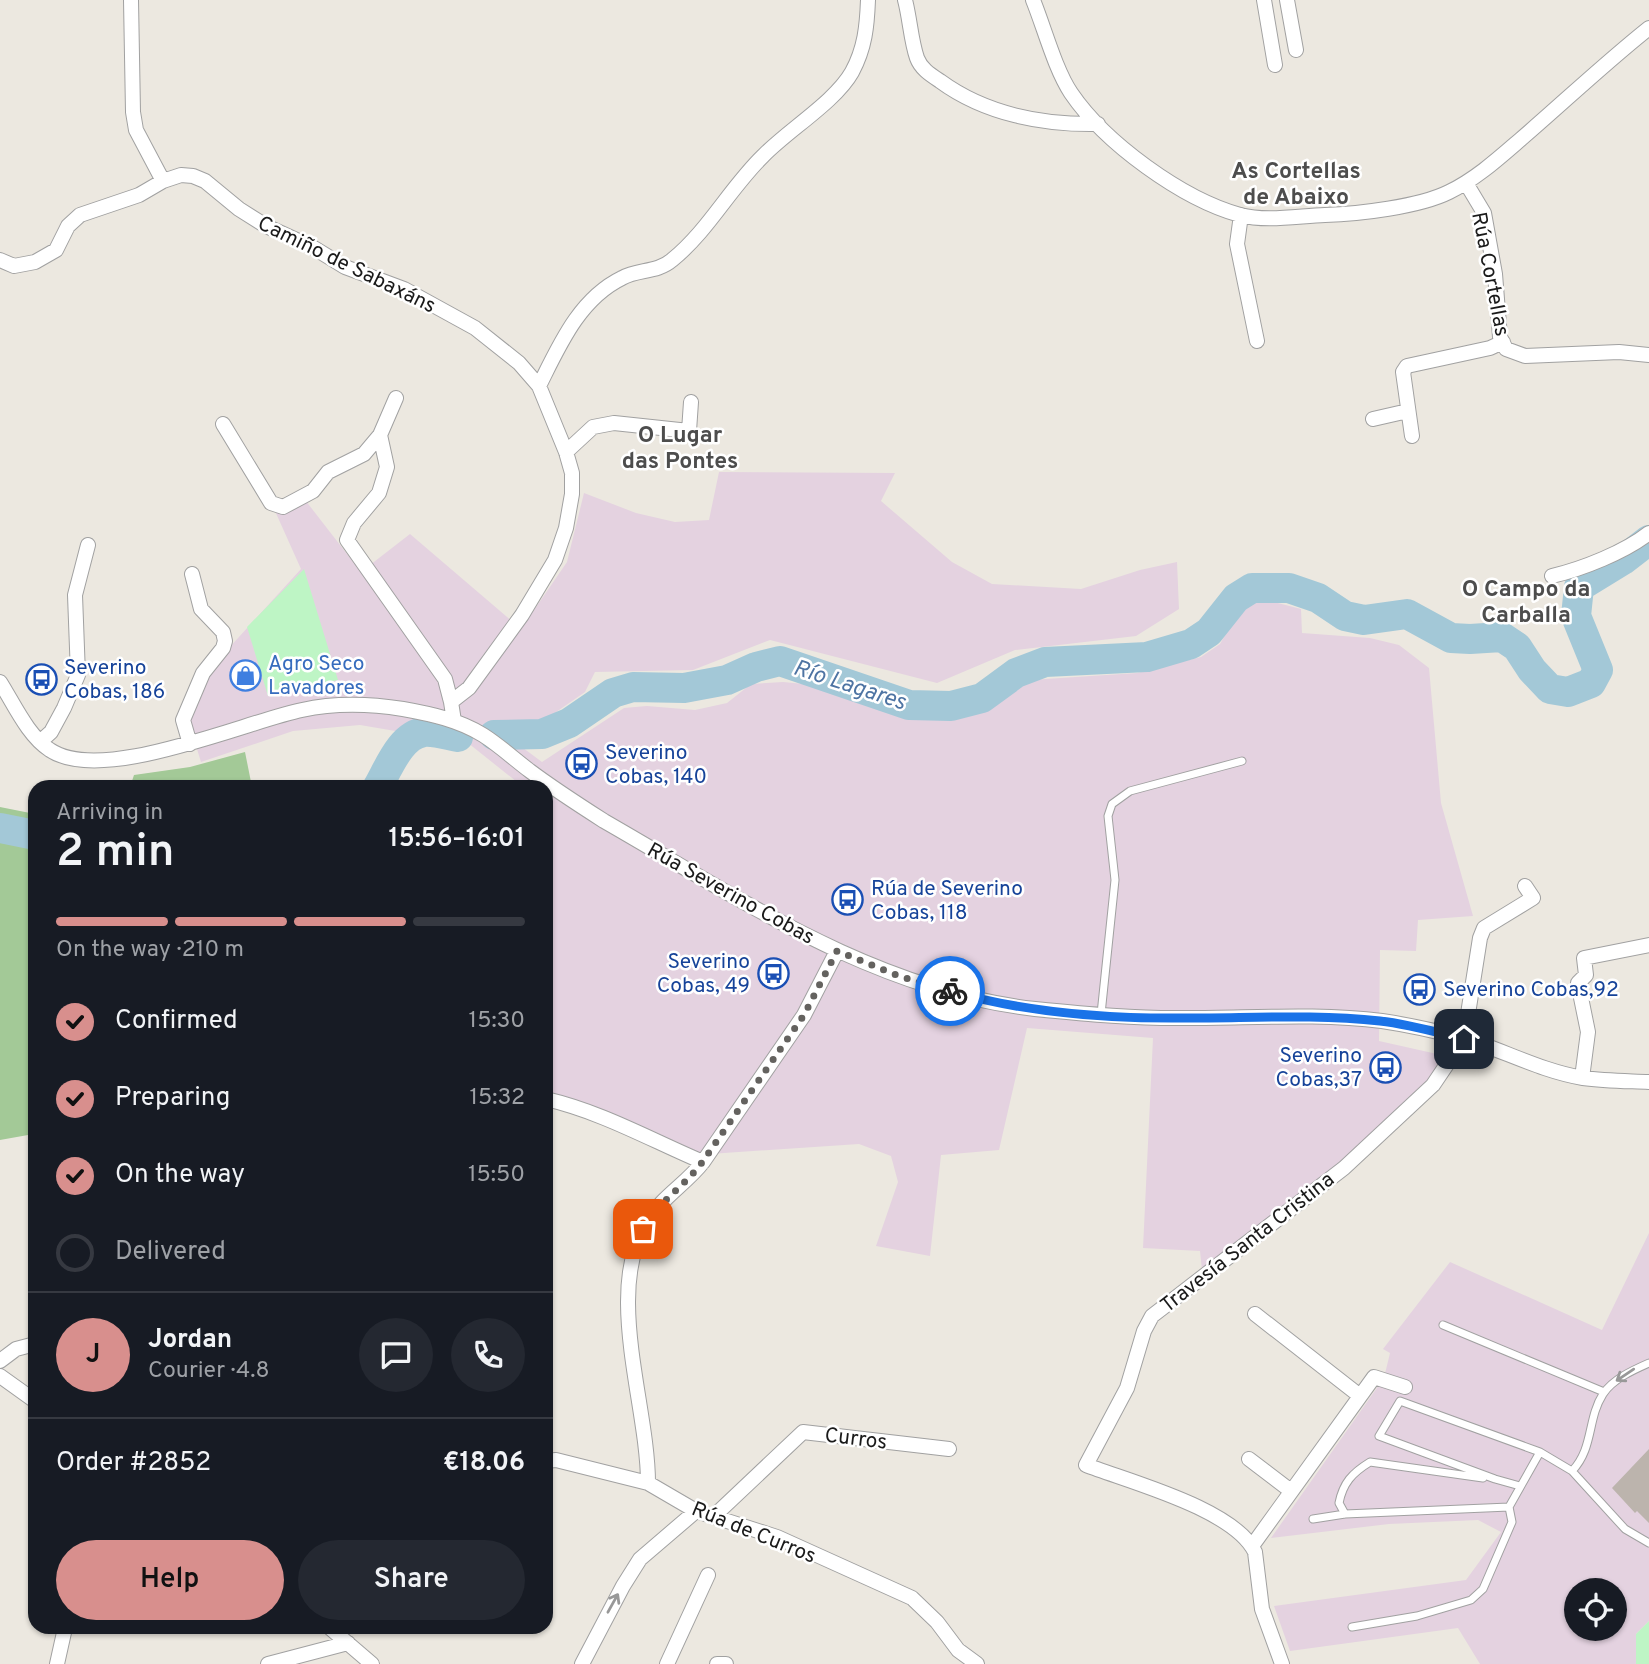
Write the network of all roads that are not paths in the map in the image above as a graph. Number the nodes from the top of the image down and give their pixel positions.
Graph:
1 (131, 0) edge
2 (867, 0) edge
3 (905, 0) edge
4 (1033, 0) edge
5 (1264, 0) edge
6 (1287, 0) edge
7 (1649, 29) edge
8 (1296, 50) dead end
9 (1275, 65) dead end
10 (1098, 124) junction
11 (163, 181) junction
12 (1466, 183) junction
13 (1241, 215) junction
14 (0, 260) edge
15 (1257, 341) dead end
16 (1503, 342) junction
17 (1649, 355) edge
18 (539, 386) junction
19 (396, 398) dead end
20 (691, 402) dead end
21 (1408, 411) junction
22 (1373, 419) dead end
23 (223, 424) dead end
24 (380, 435) junction
25 (1412, 436) dead end
26 (566, 452) junction
27 (1649, 533) edge
28 (88, 545) dead end
29 (192, 574) dead end
30 (1552, 576) dead end
31 (0, 682) edge
32 (451, 702) junction
33 (454, 721) junction
34 (41, 741) junction
35 (190, 744) junction
36 (1242, 761) dead end
37 (543, 780) edge
38 (553, 787) edge
39 (1525, 887) dead end
40 (1649, 945) edge
41 (837, 951) junction
42 (1101, 1014) junction
43 (1464, 1039) junction
44 (1582, 1077) junction
45 (1649, 1082) edge
46 (553, 1101) edge
47 (703, 1161) junction
48 (1255, 1314) dead end
49 (1443, 1325) dead end
50 (28, 1346) edge
51 (0, 1360) edge
52 (1649, 1363) edge
53 (0, 1376) edge
54 (1405, 1387) dead end
55 (1604, 1392) junction
56 (28, 1396) edge
57 (1360, 1396) junction
58 (949, 1449) dead end
59 (1540, 1452) junction
60 (1249, 1459) dead end
61 (553, 1460) edge
62 (1572, 1471) junction
63 (1495, 1479) junction
64 (648, 1483) junction
65 (1520, 1486) junction
66 (1292, 1491) junction
67 (1509, 1507) junction
68 (696, 1511) junction
69 (1345, 1514) junction
70 (713, 1517) junction
71 (1313, 1519) dead end
72 (1649, 1543) edge
73 (1252, 1546) junction
74 (708, 1575) dead end
75 (1352, 1627) dead end
76 (64, 1634) edge
77 (337, 1634) edge
78 (348, 1643) junction
79 (57, 1664) edge
80 (268, 1664) edge
81 (372, 1664) edge
82 (582, 1664) edge
83 (667, 1664) edge
84 (717, 1664) edge
85 (726, 1664) edge
86 (977, 1664) edge
87 (1282, 1664) edge

1 - 11 street
2 - 18 street
3 - 10 street
4 - 10 street, Rúa Cortellas
5 - 9 street
6 - 8 street
7 - 12 street, Rúa Cortellas
10 - 13 street, Rúa Cortellas
11 - 14 street
11 - 18 street, Camiño de Sabaxáns
12 - 13 street, Rúa Cortellas
12 - 16 street, Rúa Cortellas
13 - 15 street
16 - 17 street, Rúa Cortellas
16 - 21 street
18 - 26 street, Camiño de Sabaxáns
19 - 24 street
20 - 26 street
21 - 22 street
21 - 25 street
23 - 24 street
24 - 32 street
26 - 32 street, Camiño de Sabaxáns
27 - 30 street
28 - 34 street
29 - 35 street
31 - 34 street, Rúa Severino Cobas
32 - 33 street
33 - 35 street, Rúa Severino Cobas
33 - 37 street, Rúa Severino Cobas
34 - 35 street, Rúa Severino Cobas
36 - 42 lane
38 - 41 street, Rúa Severino Cobas
39 - 43 street
40 - 44 street
41 - 42 street, Rúa Severino Cobas
41 - 47 street
42 - 43 street, Rúa Severino Cobas
43 - 44 street, Rúa Severino Cobas
43 - 73 street, Travesía Santa Cristina
44 - 45 street, Rúa Severino Cobas
46 - 47 street
47 - 64 street
48 - 57 street
49 - 55 lane
50 - 51 street
52 -> 55 lane
53 - 56 street
54 - 57 street
55 - 62 lane
57 - 66 street
58 - 70 street, Curros
59 - 62 lane
59 - 63 lane
59 - 65 lane
60 - 66 street
61 - 64 street, Rúa de Curros
62 - 72 lane
63 - 65 lane
63 - 69 lane
64 - 68 street, Rúa de Curros
65 - 67 lane
66 - 73 street
67 - 69 lane
67 - 75 lane
68 - 70 street, Rúa de Curros
82 -> 68 street
69 - 71 lane
70 - 86 street, Rúa de Curros
73 - 87 street
74 - 83 street
76 - 79 street
77 - 78 street
78 - 80 street
78 - 81 street
84 - 85 street

